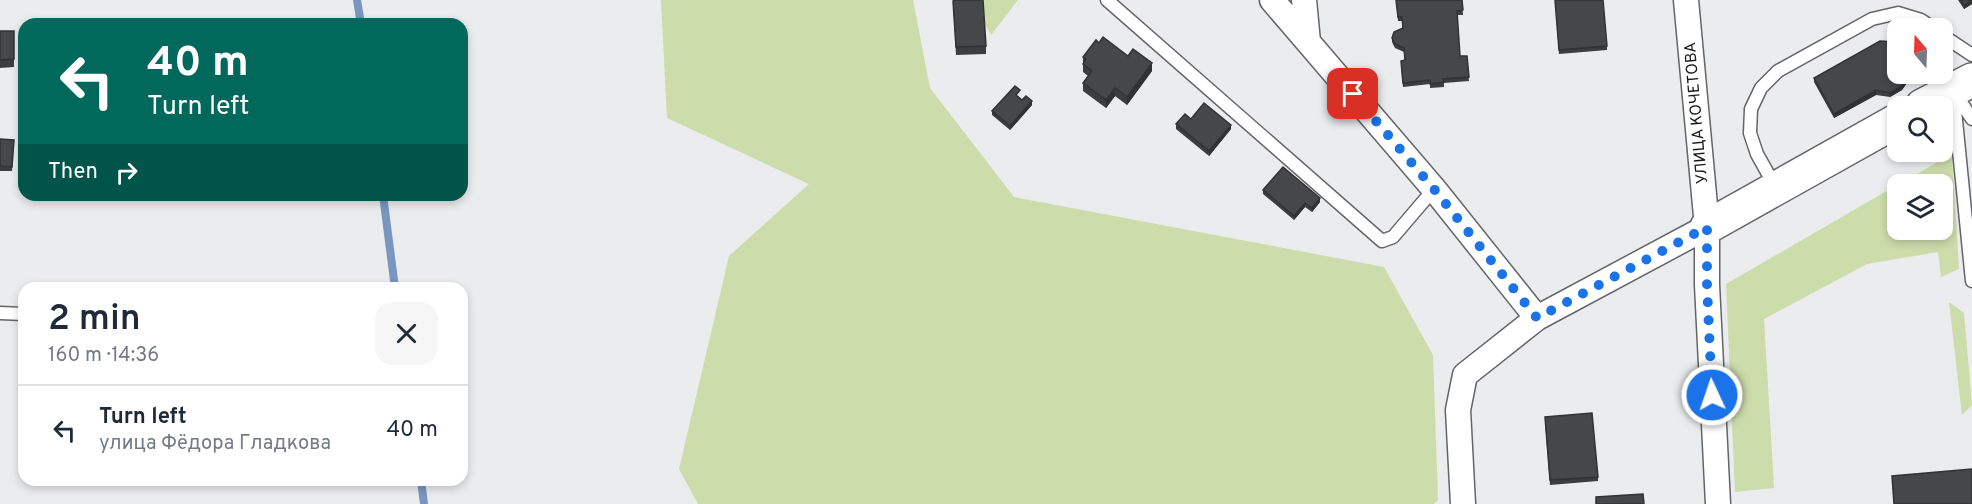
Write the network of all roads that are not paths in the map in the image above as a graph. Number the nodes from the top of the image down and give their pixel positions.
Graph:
1 (1107, 0) edge
2 (1272, 0) edge
3 (1304, 0) edge
4 (1686, 0) edge
5 (1914, 18) edge
6 (1308, 42) junction
7 (1953, 42) edge
8 (1972, 55) edge
9 (1963, 85) edge
10 (1942, 96) edge
11 (1972, 119) edge
12 (1887, 126) edge
13 (1776, 188) junction
14 (1434, 189) junction
15 (1707, 227) junction
16 (1972, 281) edge
17 (0, 313) edge
18 (18, 314) edge
19 (1537, 318) junction
20 (1463, 504) edge
21 (1718, 504) edge

1 - 14 lane
2 - 6 street
3 - 6 street
4 - 15 street, УЛИЦА КОЧЕТОВА
5 - 13 lane
6 - 14 street
7 - 8 lane
9 - 10 street
9 - 11 lane
9 - 16 lane
12 - 13 street
13 - 15 street
14 - 19 street
15 - 19 street
15 - 21 street, УЛИЦА КОЧЕТОВА
17 - 18 lane
19 - 20 street

